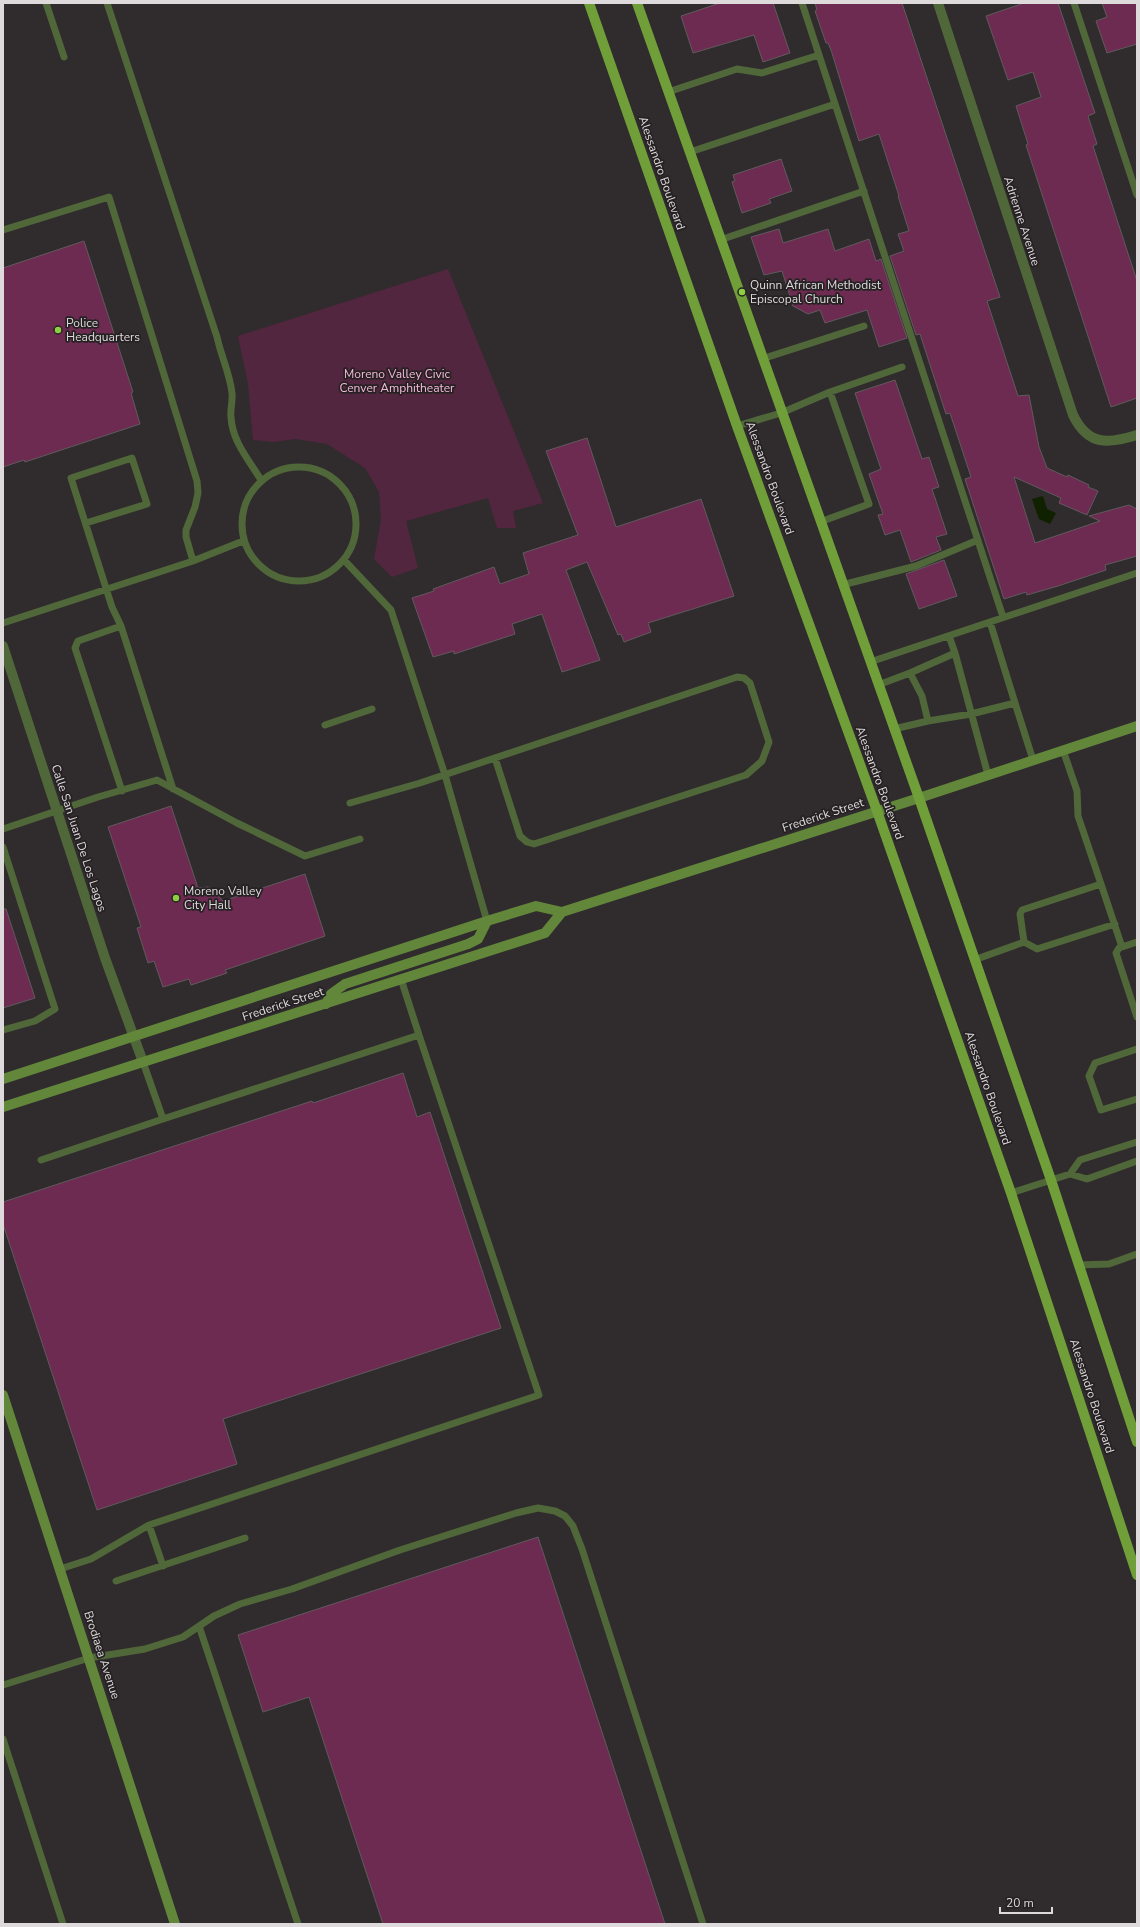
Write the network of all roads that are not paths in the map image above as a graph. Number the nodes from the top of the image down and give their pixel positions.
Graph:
1 (46, 3) edge
2 (107, 3) edge
3 (589, 3) edge
4 (637, 3) edge
5 (802, 3) edge
6 (938, 3) edge
7 (1074, 3) edge
8 (819, 55) junction
9 (64, 57) dead end
10 (668, 92) junction
11 (835, 104) junction
12 (690, 152) junction
13 (864, 191) junction
14 (1137, 195) edge
15 (3, 230) edge
16 (720, 240) junction
17 (864, 326) dead end
18 (762, 359) junction
19 (902, 367) dead end
20 (830, 392) junction
21 (781, 413) junction
22 (737, 426) junction
23 (1137, 435) edge
24 (261, 480) junction
25 (820, 522) junction
26 (86, 523) junction
27 (978, 540) junction
28 (243, 542) junction
29 (344, 560) junction
30 (193, 561) junction
31 (1137, 572) edge
32 (842, 585) junction
33 (106, 588) junction
34 (1004, 617) junction
35 (3, 622) edge
36 (990, 622) junction
37 (121, 626) junction
38 (949, 636) junction
39 (3, 646) edge
40 (955, 653) junction
41 (870, 662) junction
42 (910, 673) junction
43 (878, 685) junction
44 (1015, 703) junction
45 (372, 709) dead end
46 (971, 714) junction
47 (928, 721) junction
48 (325, 725) dead end
49 (1137, 726) edge
50 (894, 729) junction
51 (1063, 750) junction
52 (495, 758) junction
53 (1033, 760) junction
54 (445, 775) junction
55 (988, 775) junction
56 (173, 789) junction
57 (122, 791) junction
58 (919, 798) junction
59 (350, 803) dead end
60 (57, 811) junction
61 (877, 811) junction
62 (3, 829) edge
63 (360, 839) dead end
64 (3, 847) edge
65 (1101, 884) junction
66 (562, 912) junction
67 (488, 921) junction
68 (1115, 924) junction
69 (1024, 942) junction
70 (1137, 942) edge
71 (1122, 947) junction
72 (974, 960) junction
73 (401, 979) junction
74 (326, 1004) junction
75 (1137, 1016) edge
76 (3, 1030) edge
77 (419, 1035) junction
78 (135, 1037) junction
79 (1137, 1049) edge
80 (144, 1062) junction
81 (3, 1079) edge
82 (1137, 1099) edge
83 (3, 1107) edge
84 (163, 1119) junction
85 (1137, 1142) edge
86 (41, 1160) dead end
87 (1137, 1161) edge
88 (1070, 1174) junction
89 (1051, 1180) junction
90 (1011, 1193) junction
91 (1137, 1254) edge
92 (1078, 1265) junction
93 (3, 1395) edge
94 (1137, 1442) edge
95 (149, 1525) junction
96 (245, 1538) dead end
97 (163, 1566) junction
98 (60, 1569) junction
99 (1137, 1575) edge
100 (116, 1582) dead end
101 (199, 1626) junction
102 (89, 1658) junction
103 (3, 1686) edge
104 (3, 1739) edge
105 (63, 1924) edge
106 (175, 1924) edge
107 (298, 1924) edge
108 (703, 1924) edge

1 - 9 lane
2 - 24 lane
3 - 22 main road, Alessandro Boulevard
4 - 10 main road
5 - 8 lane
6 - 23 street, Adrienne Avenue
7 - 14 lane
8 - 10 lane
8 - 11 lane
10 - 12 main road
11 - 12 lane
11 - 13 lane
12 - 16 main road
13 - 16 lane
13 - 27 lane
15 - 30 lane
16 - 18 main road
17 - 18 lane
18 - 21 main road
19 - 20 lane
20 - 21 lane
20 - 25 lane
21 - 22 lane
21 - 25 main road
22 - 61 main road, Alessandro Boulevard
24 - 28 lane
24 - 29 lane
25 - 32 main road
26 - 26 lane
26 - 33 lane
27 - 32 lane
27 - 34 lane
28 - 29 lane
28 - 30 lane
29 - 54 lane
30 - 33 lane
31 - 34 lane
32 - 41 main road
33 - 35 lane
33 - 37 lane
34 - 36 lane
36 - 38 lane
36 - 44 lane
37 - 56 lane
37 - 57 lane
38 - 40 lane
38 - 41 lane
39 - 60 street, Calle San Juan De Los Lagos
40 - 42 lane
40 - 46 lane
41 - 43 main road
42 - 43 lane
42 - 47 lane
43 - 50 main road
44 - 46 lane
44 - 53 lane
45 - 48 lane
46 - 47 lane
46 - 55 lane
47 - 50 lane
49 - 51 main road, Frederick Street
50 - 58 main road
51 - 53 main road, Frederick Street
51 - 65 lane
52 - 52 lane
52 - 54 lane
53 - 55 main road, Frederick Street
54 - 59 lane
54 - 67 lane
55 - 58 main road, Frederick Street
56 - 57 lane
56 - 63 lane
57 - 60 lane
58 - 61 main road, Frederick Street
58 - 72 main road
60 - 62 lane
60 - 78 street, Calle San Juan De Los Lagos
61 - 66 main road, Frederick Street
61 - 90 main road, Alessandro Boulevard
64 - 76 lane
65 - 68 lane
65 - 69 lane
66 - 67 main road, Frederick Street
66 - 73 main road, Frederick Street
67 - 74 main road
67 - 78 main road, Frederick Street
68 - 69 lane
68 - 71 lane
69 - 72 lane
70 - 71 lane
71 - 75 lane
72 - 89 main road
73 - 74 main road, Frederick Street
73 - 77 lane
74 - 80 main road, Frederick Street
77 - 84 lane
77 - 95 lane
78 - 80 street, Calle San Juan De Los Lagos
78 - 81 main road, Frederick Street
79 - 82 lane
80 - 83 main road, Frederick Street
80 - 84 lane
84 - 86 lane
85 - 88 lane
87 - 88 lane
88 - 89 lane
89 - 90 lane
89 - 92 main road
90 - 99 main road, Alessandro Boulevard
91 - 92 lane
92 - 94 main road
93 - 98 main road, Brodiaea Avenue
95 - 97 lane
95 - 98 lane
96 - 97 lane
97 - 100 lane
98 - 102 main road, Brodiaea Avenue
101 - 102 lane
101 - 107 lane
101 - 108 lane
102 - 103 lane
102 - 106 main road, Brodiaea Avenue
104 - 105 lane

